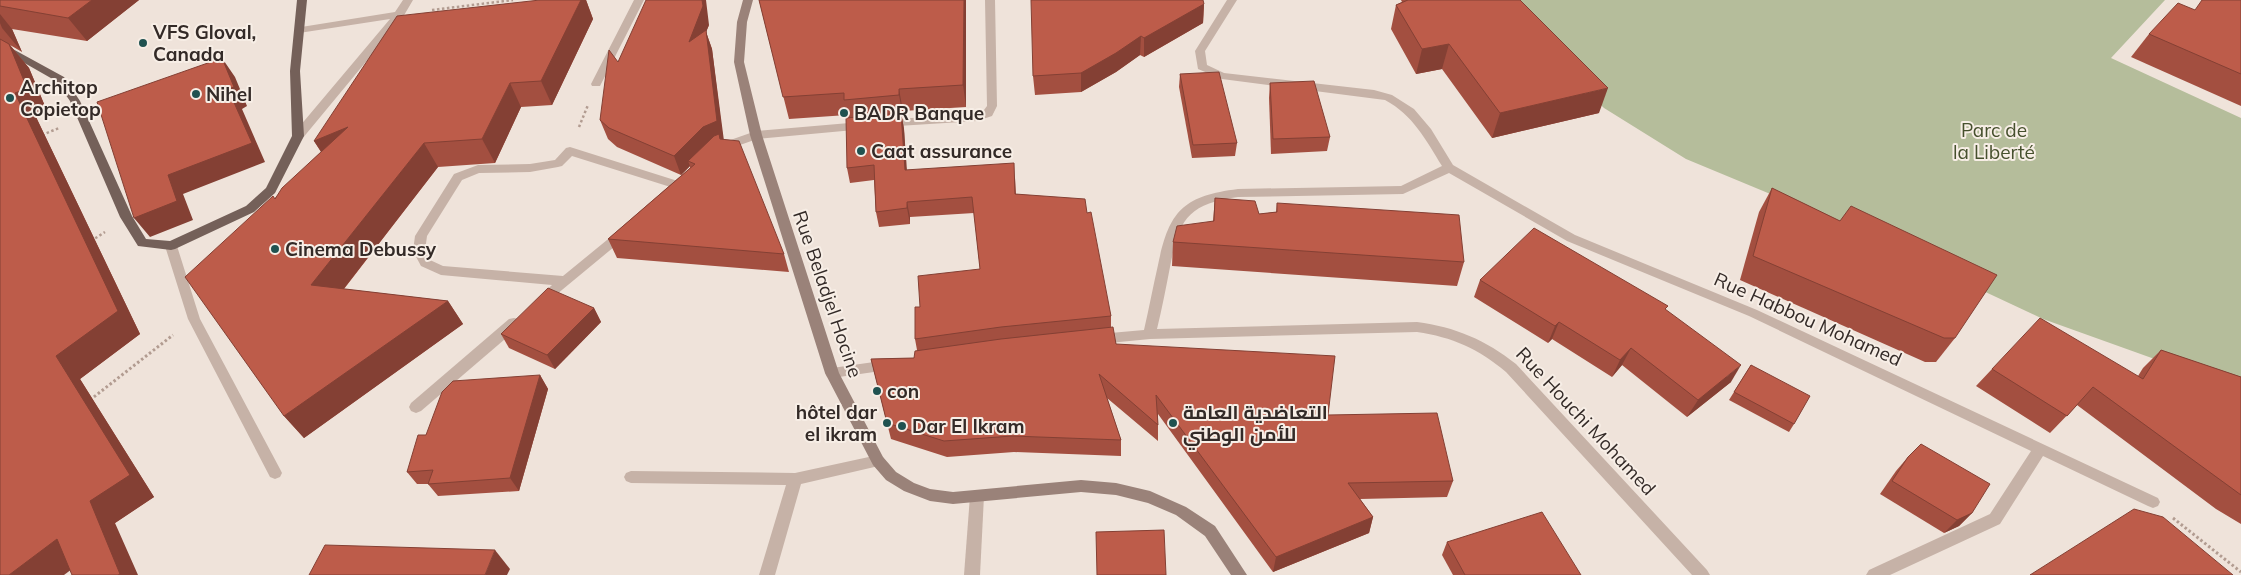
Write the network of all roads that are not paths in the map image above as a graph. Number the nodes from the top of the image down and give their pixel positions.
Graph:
1 (302, 0) edge
2 (408, 0) edge
3 (639, 0) edge
4 (748, 0) edge
5 (990, 0) edge
6 (1232, 0) edge
7 (399, 15) junction
8 (299, 30) junction
9 (0, 46) edge
10 (596, 84) road end
11 (756, 135) junction
12 (298, 136) junction
13 (709, 156) edge
14 (1449, 168) junction
15 (692, 174) edge
16 (634, 224) edge
17 (171, 246) junction
18 (564, 281) junction
19 (1150, 334) junction
20 (1081, 341) edge
21 (898, 363) edge
22 (832, 373) junction
23 (416, 407) dead end
24 (2040, 449) junction
25 (878, 461) junction
26 (275, 473) dead end
27 (630, 477) dead end
28 (795, 479) junction
29 (977, 496) junction
30 (2153, 502) road end
31 (767, 575) edge
32 (972, 575) edge
33 (1239, 575) edge
34 (1702, 575) edge
35 (1874, 575) edge

1 - 8 main road
2 - 7 street
3 - 10 street
4 - 11 street, Rue Beladjel Hocine
5 - 11 street
6 - 14 street
7 - 8 street
7 - 12 street
8 - 12 main road
9 - 17 main road
11 - 13 street
11 - 22 street, Rue Beladjel Hocine
12 - 17 main road
14 - 19 street
14 - 24 street, Rue Habbou Mohamed
15 - 18 street
16 - 18 street
17 - 26 street
18 - 23 street
19 - 20 street, Rue Houchi Mohamed
19 - 34 street, Rue Houchi Mohamed
21 - 22 street
22 - 25 street, Rue Beladjel Hocine
24 - 30 street, Rue Habbou Mohamed
24 - 35 street
25 - 28 street
25 - 29 street, Rue Beladjel Hocine
27 - 28 street
28 - 31 street
29 - 32 street
29 - 33 street, Rue Beladjel Hocine

